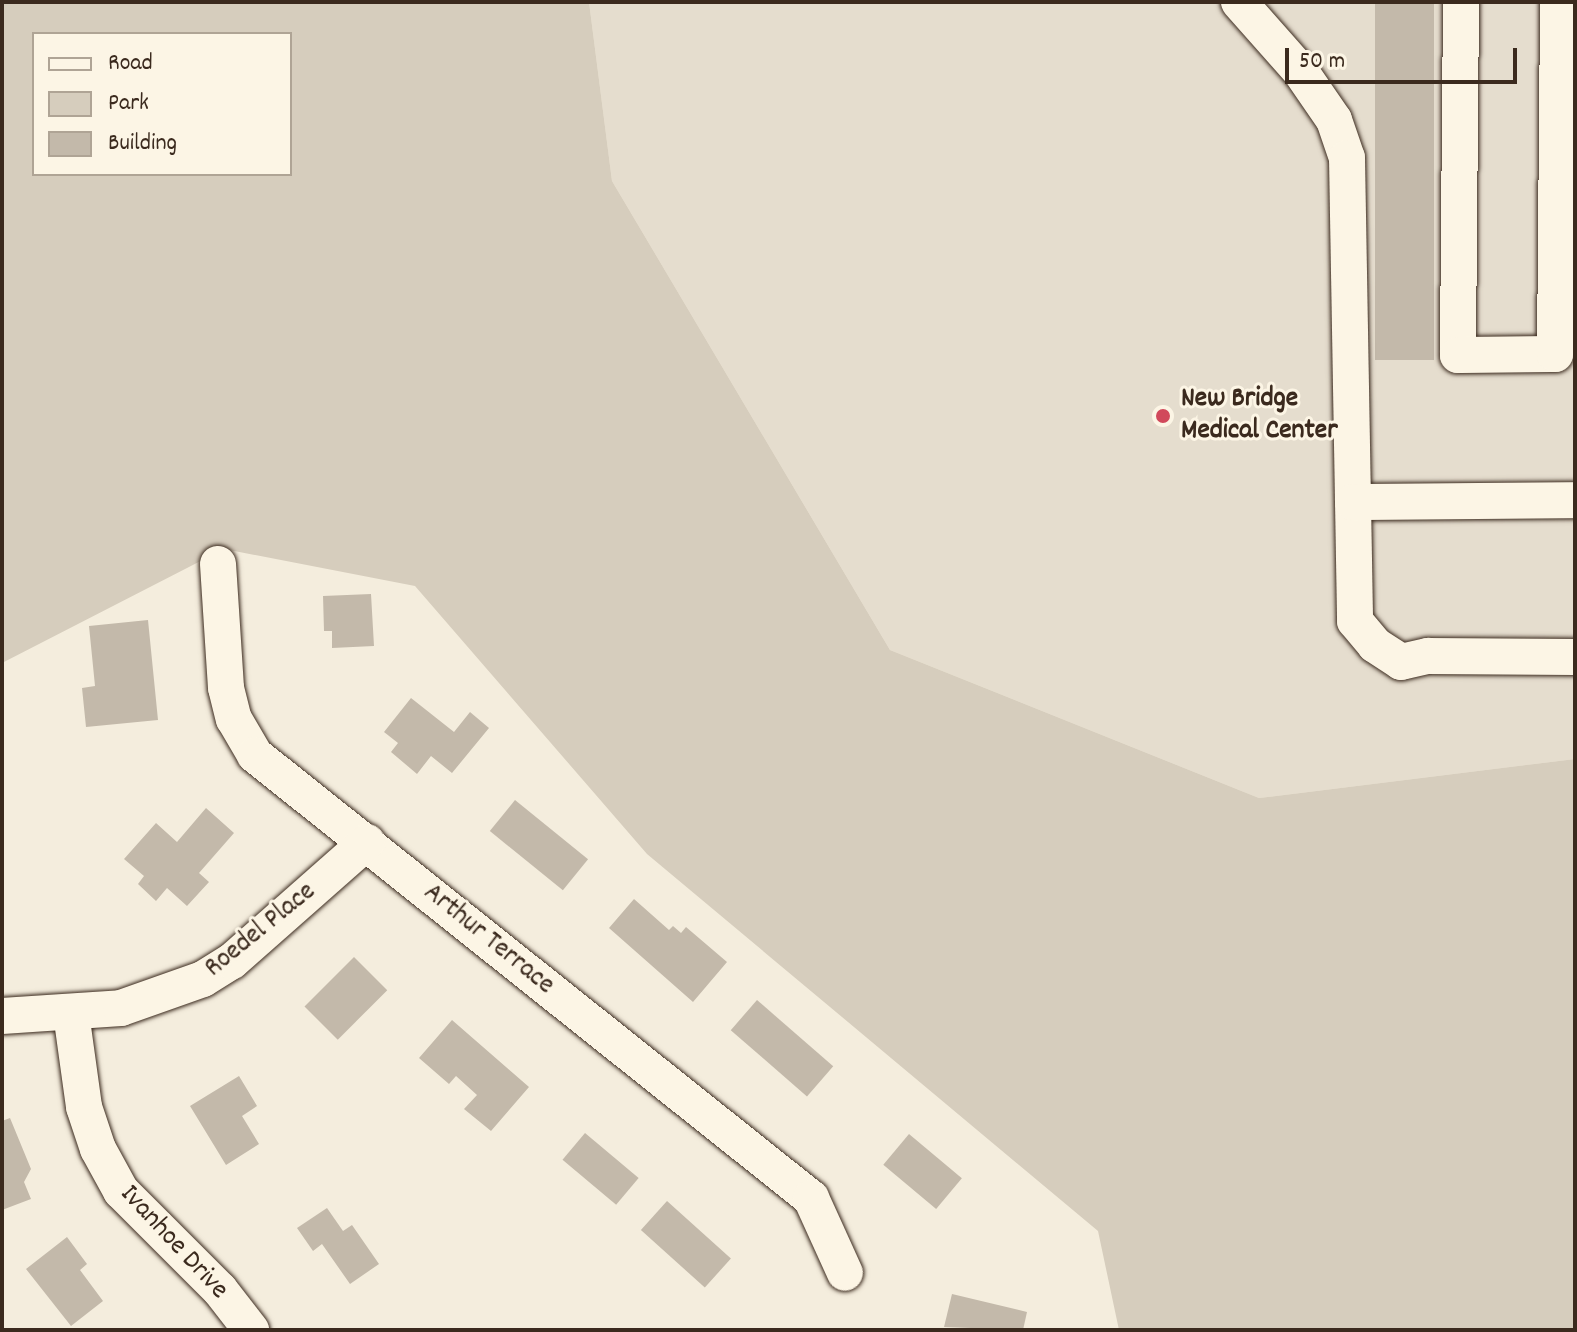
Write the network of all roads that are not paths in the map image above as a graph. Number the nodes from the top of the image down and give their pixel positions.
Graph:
1 (1239, 2) edge
2 (1461, 2) edge
3 (1558, 2) edge
4 (1575, 500) edge
5 (1353, 502) junction
6 (218, 564) dead end
7 (1575, 657) edge
8 (367, 842) junction
9 (71, 1013) junction
10 (2, 1016) edge
11 (845, 1273) dead end
12 (251, 1330) edge

1 - 5 street
2 - 3 street
4 - 5 street
5 - 7 street
6 - 8 street, Arthur Terrace
8 - 9 street, Roedel Place
8 - 11 street, Arthur Terrace
9 - 10 street, Roedel Place
9 - 12 street, Ivanhoe Drive

